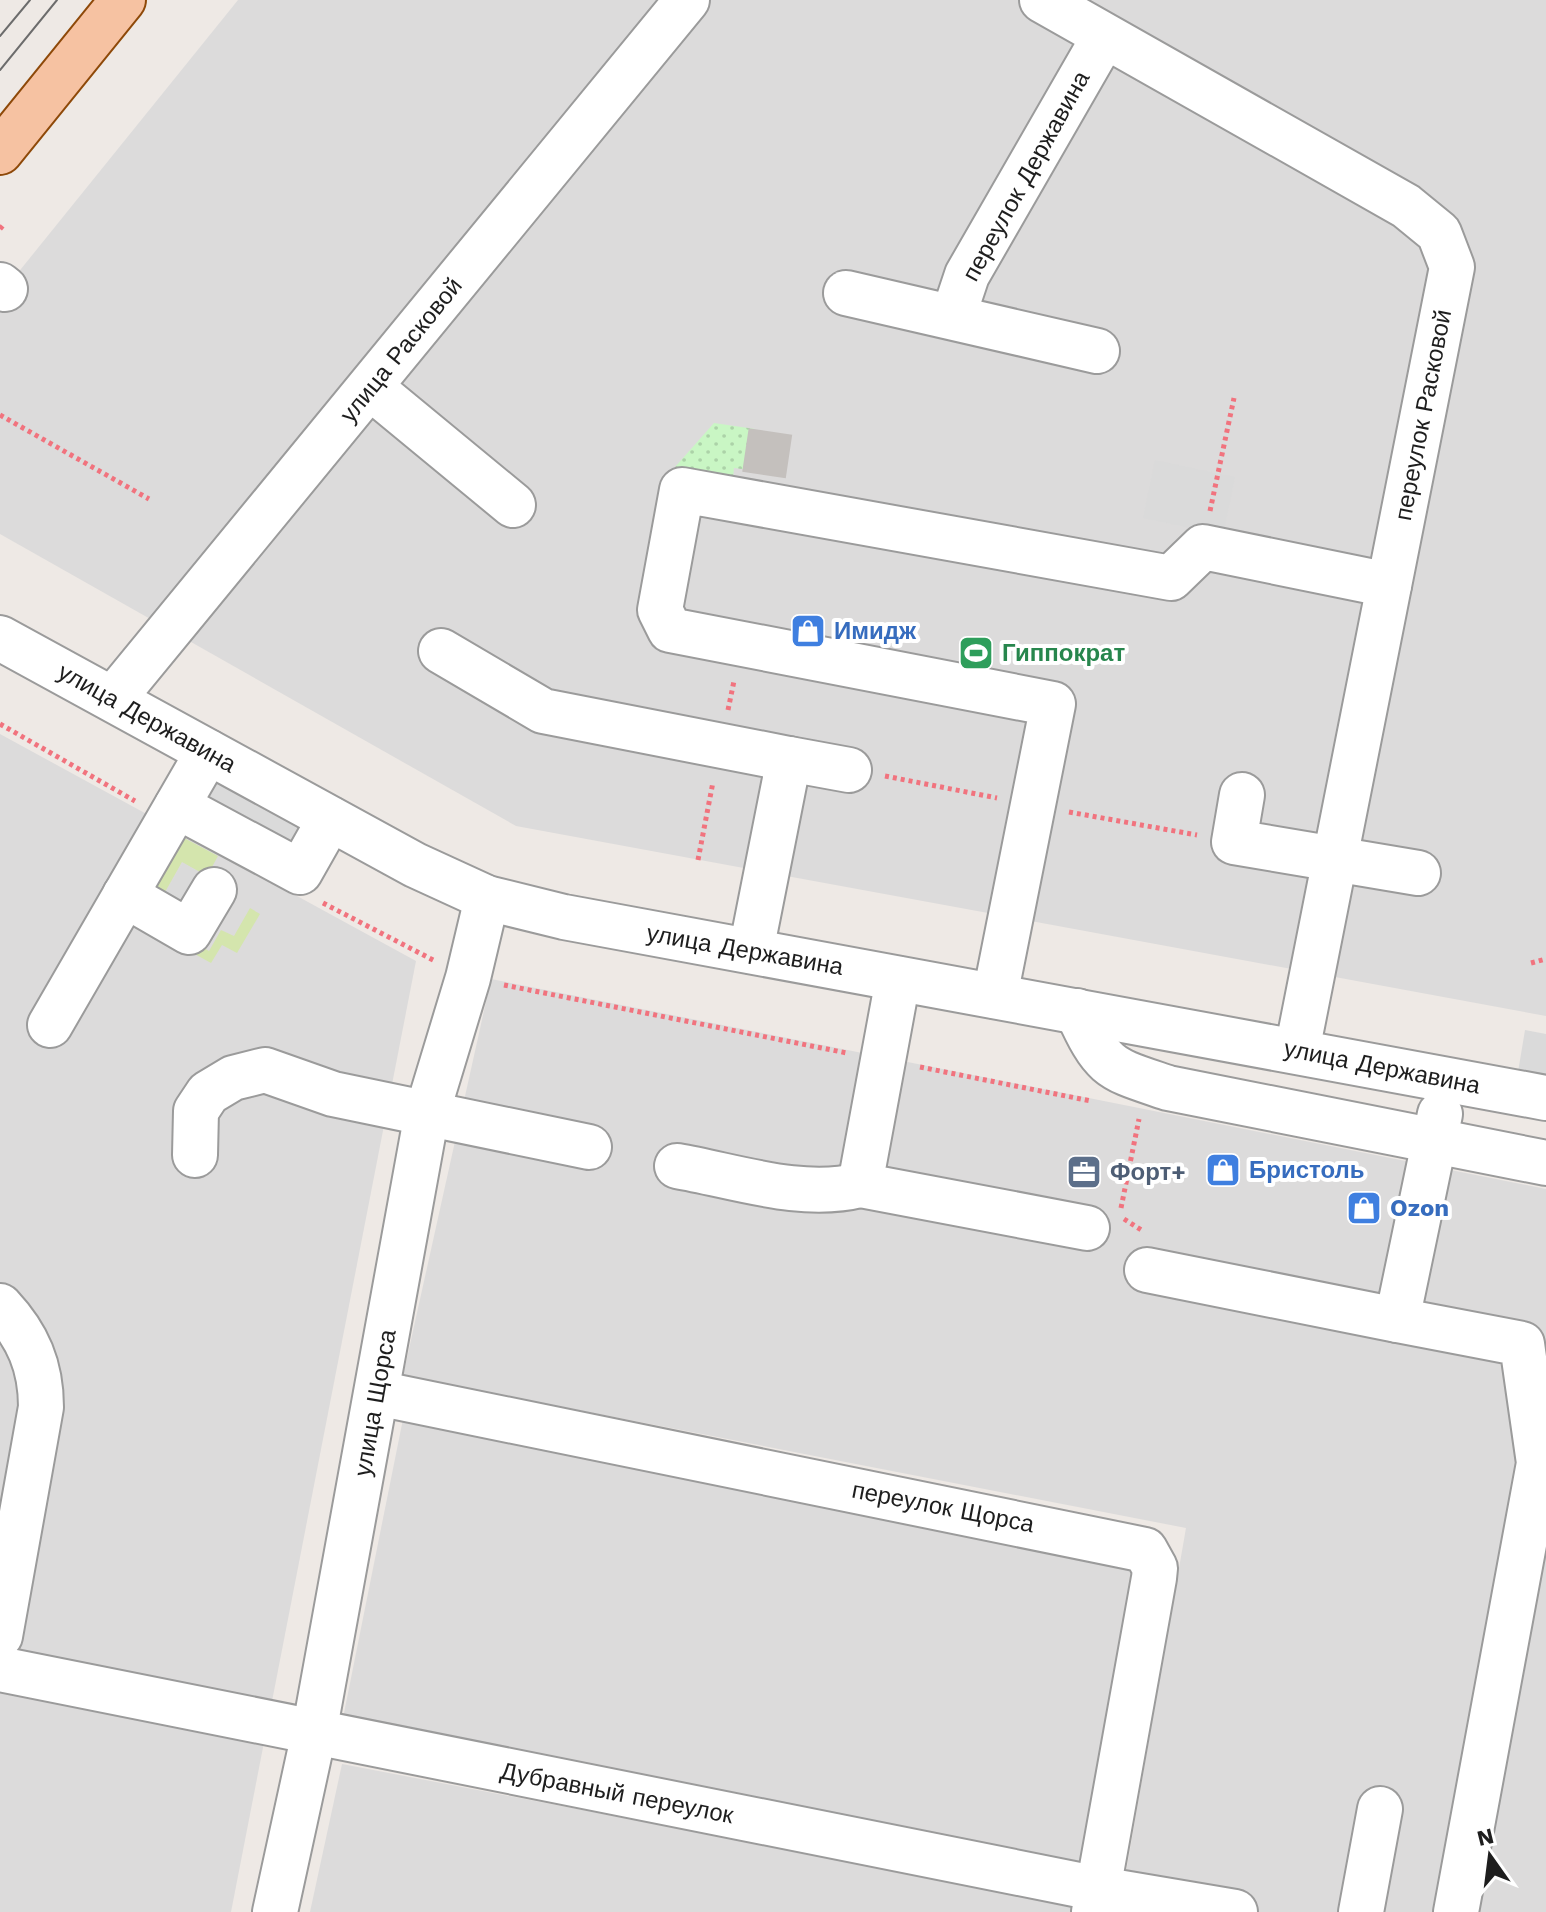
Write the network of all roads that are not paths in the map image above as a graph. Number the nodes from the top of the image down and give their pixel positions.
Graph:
1 (123, 0) edge
2 (687, 0) edge
3 (1042, 0) edge
4 (1104, 37) junction
5 (0, 152) edge
6 (846, 293) dead end
7 (953, 317) junction
8 (1097, 351) dead end
9 (370, 387) junction
10 (513, 505) dead end
11 (1389, 585) junction
12 (0, 638) edge
13 (441, 651) dead end
14 (113, 699) junction
15 (208, 752) junction
16 (789, 759) junction
17 (849, 770) road end
18 (1242, 795) dead end
19 (173, 813) junction
20 (330, 819) junction
21 (1335, 859) junction
22 (1418, 873) dead end
23 (214, 890) dead end
24 (125, 895) junction
25 (487, 898) junction
26 (751, 951) junction
27 (898, 979) junction
28 (995, 996) junction
29 (1077, 1011) junction
30 (50, 1025) dead end
31 (1297, 1051) junction
32 (1447, 1079) junction
33 (1546, 1098) edge
34 (427, 1113) junction
35 (1435, 1141) junction
36 (589, 1147) dead end
37 (195, 1155) dead end
38 (1546, 1163) edge
39 (677, 1166) dead end
40 (860, 1185) junction
41 (1087, 1228) dead end
42 (1146, 1251) road end
43 (0, 1306) edge
44 (1397, 1320) junction
45 (377, 1393) junction
46 (1543, 1463) edge
47 (0, 1636) edge
48 (0, 1669) edge
49 (314, 1733) junction
50 (1380, 1809) dead end
51 (1096, 1900) edge
52 (275, 1912) edge
53 (1235, 1912) edge
54 (1361, 1912) edge
55 (1456, 1912) edge

1 - 5 main road
2 - 9 street, улица Расковой
3 - 4 street, переулок Расковой
4 - 7 street, переулок Державина
4 - 11 street, переулок Расковой
6 - 7 street
7 - 8 street
9 - 10 street
9 - 14 street, улица Расковой
11 - 21 street, переулок Расковой
11 - 28 street
12 - 14 street, улица Державина
13 - 16 street
14 - 15 street, улица Державина
15 - 19 street
15 - 20 street, улица Державина
16 - 17 street
16 - 26 street
18 - 21 street
19 - 20 street
19 - 24 street
20 - 25 street, улица Державина
21 - 22 street
21 - 31 street, переулок Расковой
23 - 24 street
24 - 30 street
25 - 26 street, улица Державина
25 - 34 street, улица Щорса
26 - 27 street, улица Державина
27 - 28 street, улица Державина
27 - 40 street
28 - 29 street, улица Державина
29 - 31 street, улица Державина
29 - 35 street
31 - 32 street, улица Державина
32 - 33 street, улица Державина
32 - 35 street
34 - 36 street
34 - 37 street
34 - 45 street, улица Щорса
35 - 38 street
35 - 44 street
39 - 40 street
40 - 41 street
42 - 44 street
43 - 47 street
44 - 46 street
45 - 49 street, улица Щорса
45 - 51 street, переулок Щорса
46 - 55 street
48 - 49 street, Дубравный переулок
49 - 51 street, Дубравный переулок
49 - 52 street, улица Щорса
50 - 54 street
51 - 53 street, Дубравный переулок

